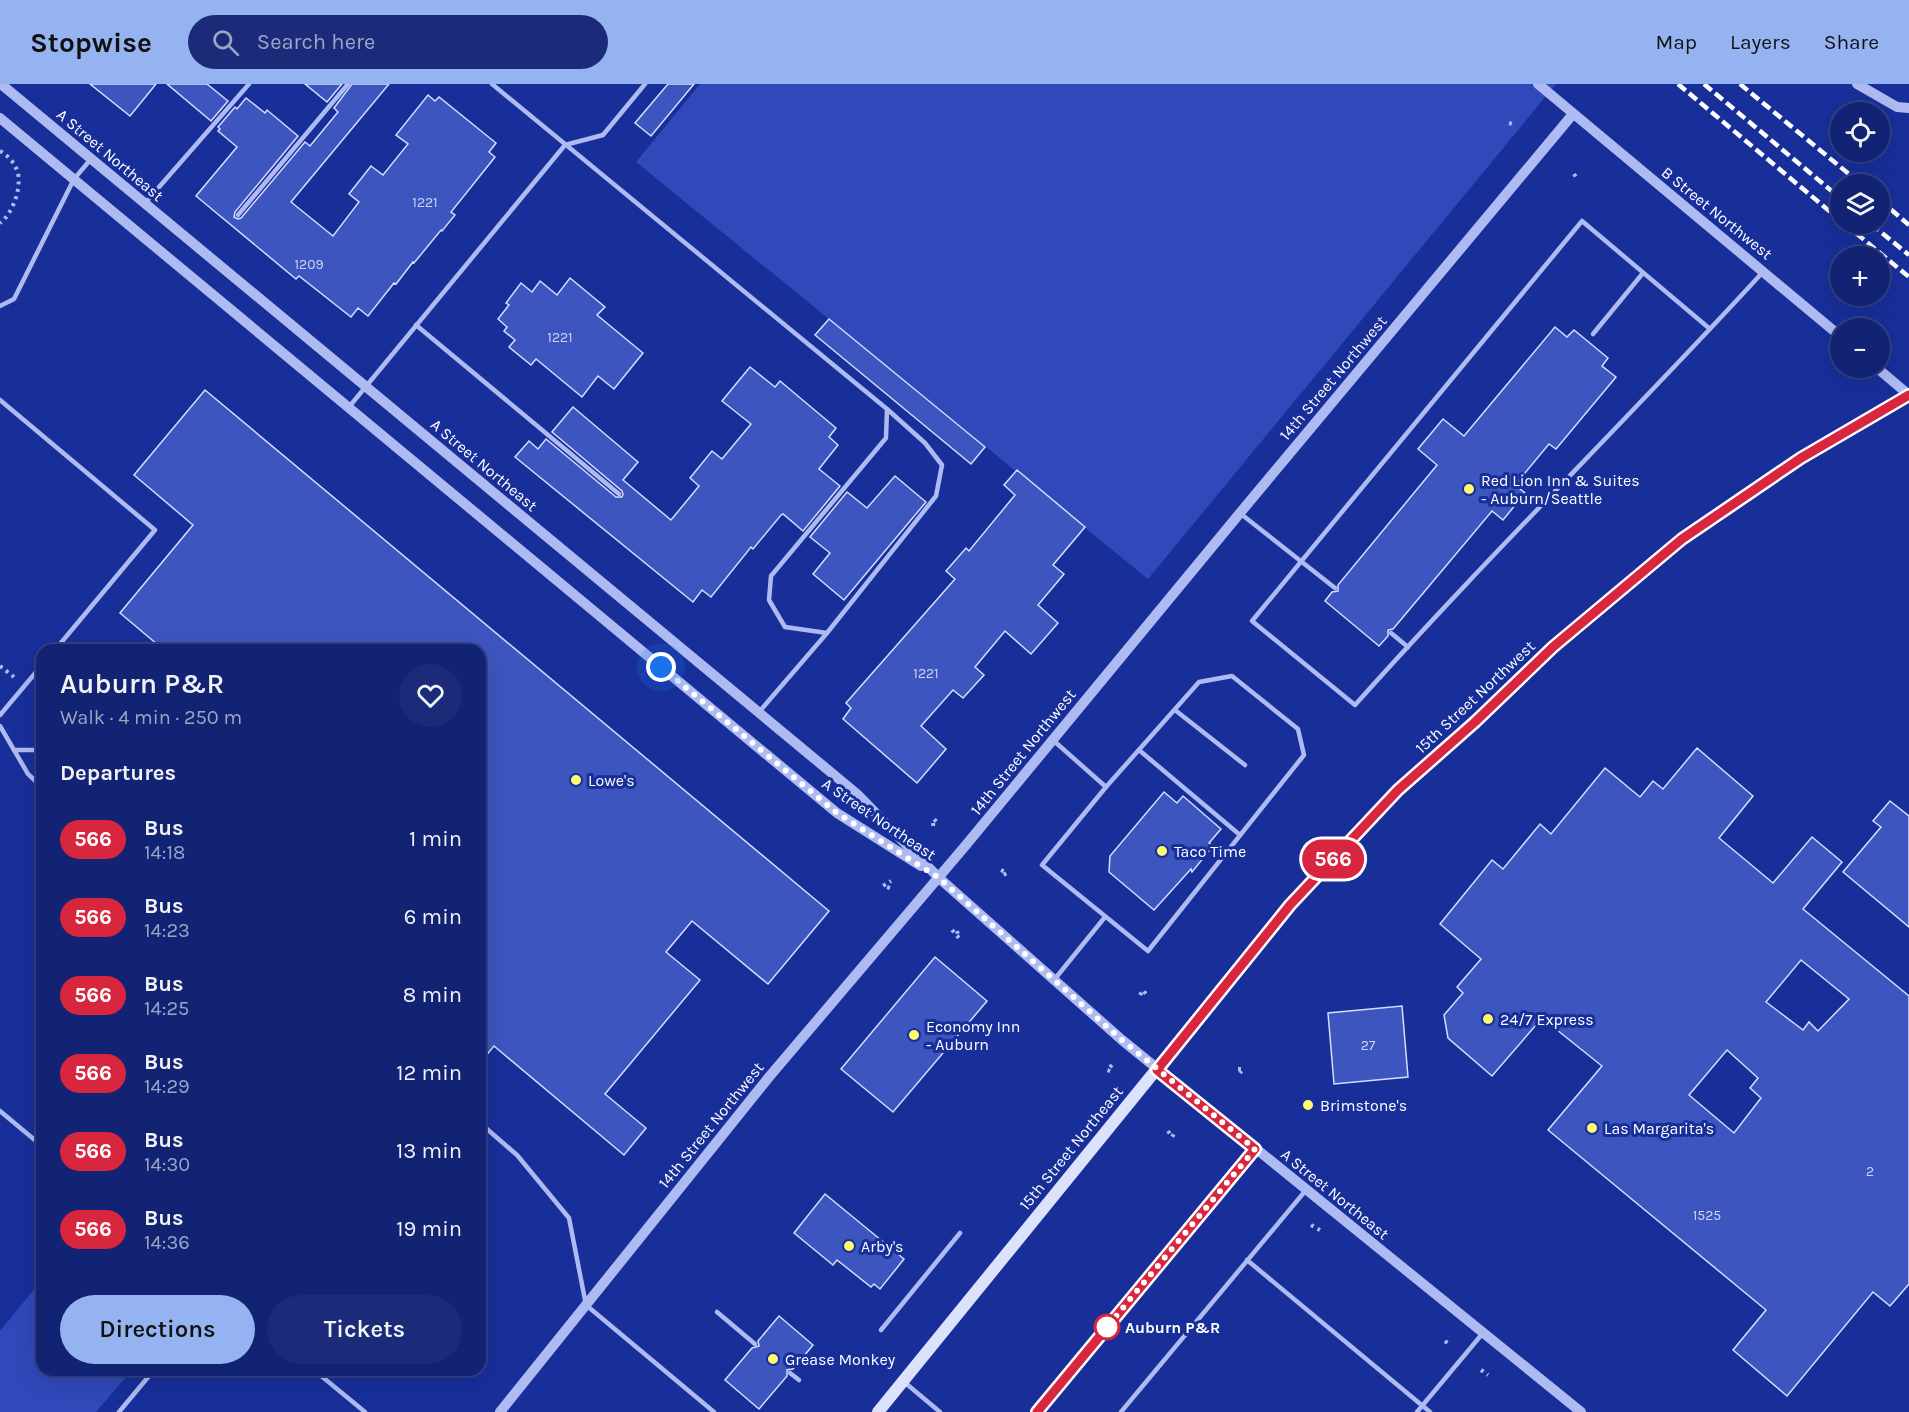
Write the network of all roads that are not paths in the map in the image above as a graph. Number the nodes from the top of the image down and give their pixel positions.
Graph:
1 (1, 84) edge
2 (249, 84) edge
3 (348, 84) edge
4 (492, 84) edge
5 (645, 84) edge
6 (1538, 84) edge
7 (1857, 84) edge
8 (1909, 108) edge
9 (1573, 114) junction
10 (0, 118) edge
11 (565, 145) junction
12 (91, 159) junction
13 (74, 179) junction
14 (145, 204) junction
15 (238, 215) dead end
16 (1764, 271) junction
17 (1643, 273) junction
18 (0, 306) edge
19 (416, 325) junction
20 (1830, 327) edge
21 (1710, 329) junction
22 (1593, 334) dead end
23 (1889, 378) edge
24 (366, 387) junction
25 (1909, 395) edge
26 (0, 400) edge
27 (349, 407) junction
28 (887, 410) junction
29 (619, 494) dead end
30 (1240, 513) junction
31 (1301, 560) junction
32 (1335, 588) dead end
33 (827, 633) junction
34 (1391, 633) dead end
35 (60, 644) edge
36 (1408, 646) junction
37 (36, 672) edge
38 (1175, 710) junction
39 (759, 712) junction
40 (0, 715) edge
41 (0, 726) edge
42 (1053, 740) junction
43 (14, 750) junction
44 (36, 750) edge
45 (1139, 750) junction
46 (1245, 765) dead end
47 (36, 781) edge
48 (1106, 787) junction
49 (1240, 835) junction
50 (939, 878) junction
51 (1290, 905) joint
52 (1105, 917) junction
53 (1054, 980) junction
54 (1157, 1070) junction
55 (0, 1111) edge
56 (486, 1128) edge
57 (36, 1141) edge
58 (1255, 1149) junction
59 (1306, 1190) junction
60 (960, 1233) dead end
61 (1247, 1260) junction
62 (586, 1305) junction
63 (717, 1312) dead end
64 (881, 1330) dead end
65 (1483, 1333) junction
66 (755, 1344) dead end
67 (790, 1372) dead end
68 (149, 1376) edge
69 (321, 1376) edge
70 (799, 1380) dead end
71 (903, 1381) junction
72 (1422, 1406) junction
73 (119, 1412) edge
74 (365, 1412) edge
75 (500, 1412) edge
76 (714, 1412) edge
77 (878, 1412) edge
78 (940, 1412) edge
79 (1036, 1412) edge
80 (1121, 1412) edge
81 (1417, 1412) edge
82 (1430, 1412) edge
83 (1581, 1412) edge

1 - 12 street, A Street Northeast
2 - 14 lane
3 - 15 lane
4 - 11 lane
5 - 11 lane
6 - 9 street, B Street Northwest
7 - 8 street
9 - 16 street, B Street Northwest
9 - 30 street, 14th Street Northwest
10 - 13 street, A Street Northeast
11 - 19 lane
11 - 28 lane
12 - 13 lane
12 - 14 street, A Street Northeast
13 - 18 lane
13 - 27 street, A Street Northeast
14 - 24 street, A Street Northeast
16 - 20 street, B Street Northwest
16 - 21 lane
17 - 21 lane
17 - 22 lane
17 - 31 lane
19 - 24 lane
19 - 29 lane
21 - 36 lane
23 - 25 street
24 - 27 lane
24 - 39 street, A Street Northeast
25 - 51 main road, 15th Street Northwest, bridge
26 - 35 lane
27 - 50 street, A Street Northeast
28 - 33 lane
28 - 33 lane
30 - 31 lane
30 - 42 street, 14th Street Northwest
31 - 32 lane
31 - 36 lane
33 - 39 lane
34 - 36 lane
37 - 40 lane
38 - 45 lane
38 - 46 lane
38 - 49 lane
39 - 50 street, A Street Northeast
41 - 43 lane
42 - 48 lane
42 - 50 street, 14th Street Northwest
43 - 44 lane
43 - 47 lane
45 - 48 lane
45 - 49 lane
48 - 52 lane
49 - 52 lane
50 - 53 street, A Street Northeast
50 - 62 street, 14th Street Northwest
51 - 54 main road, 15th Street Northeast
52 - 53 lane
53 - 54 street, A Street Northeast
54 - 58 street, A Street Northeast
54 - 71 main road, 15th Street Northeast
55 - 57 lane
56 - 62 lane
58 - 59 street, A Street Northeast
58 - 79 lane
59 - 61 lane
59 - 65 street, A Street Northeast
60 - 64 lane
61 - 72 lane
61 - 80 lane
62 - 75 street, 14th Street Northwest
62 - 76 lane
63 - 66 lane
65 - 72 lane
65 - 83 street, A Street Northeast
67 - 70 lane
68 - 73 lane
69 - 74 lane
71 - 77 main road, 15th Street Northeast
71 - 78 lane
72 - 81 lane
72 - 82 lane

